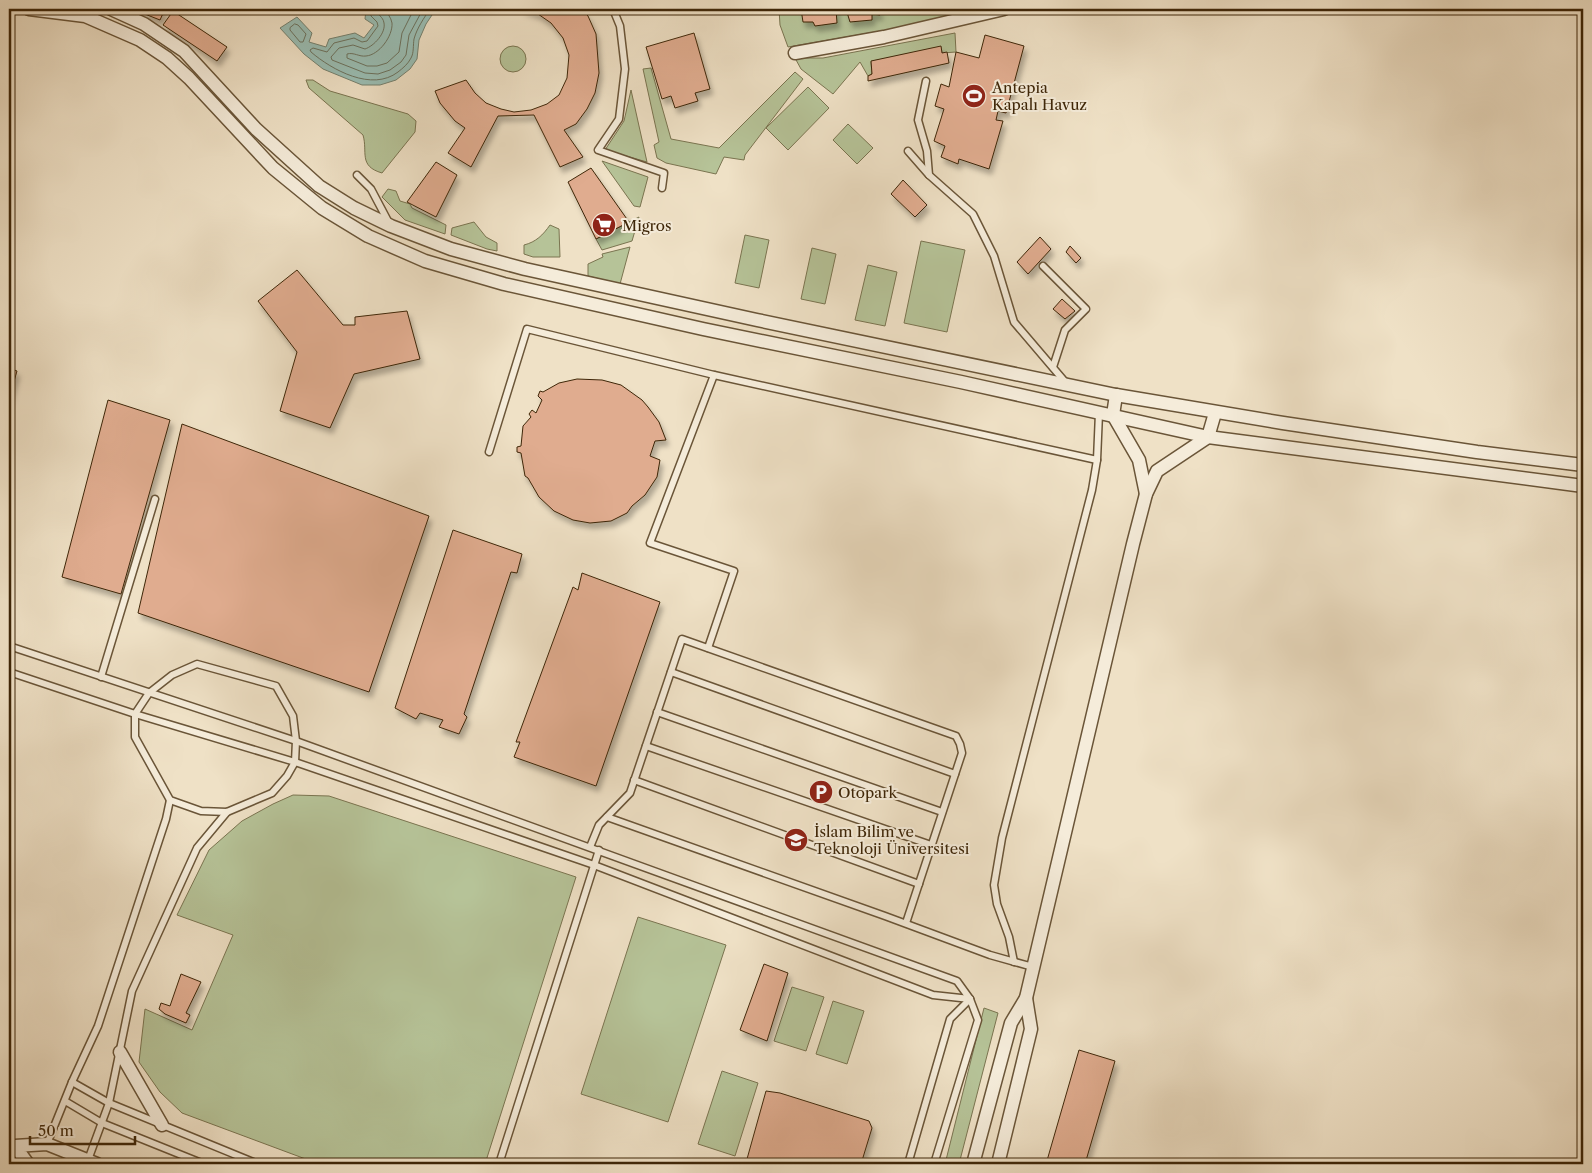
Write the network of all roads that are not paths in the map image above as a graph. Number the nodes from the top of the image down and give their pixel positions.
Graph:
1 (29, 9) edge
2 (112, 9) edge
3 (613, 9) edge
4 (1004, 9) edge
5 (795, 53) dead end
6 (926, 81) dead end
7 (908, 151) dead end
8 (357, 175) dead end
9 (929, 175) junction
10 (662, 188) dead end
11 (391, 226) junction
12 (1042, 266) dead end
13 (1053, 367) junction
14 (714, 376) junction
15 (1069, 386) junction
16 (1116, 395) junction
17 (1099, 413) junction
18 (1215, 413) junction
19 (1113, 415) junction
20 (1208, 437) junction
21 (489, 452) dead end
22 (1097, 460) junction
23 (1583, 465) edge
24 (1583, 486) edge
25 (1146, 494) junction
26 (155, 500) dead end
27 (9, 646) edge
28 (708, 648) junction
29 (9, 672) edge
30 (671, 672) junction
31 (101, 677) junction
32 (149, 693) junction
33 (658, 712) junction
34 (134, 714) junction
35 (296, 741) junction
36 (646, 746) junction
37 (296, 762) junction
38 (955, 774) junction
39 (634, 780) junction
40 (170, 800) junction
41 (227, 812) junction
42 (942, 812) junction
43 (607, 817) junction
44 (932, 845) junction
45 (590, 847) junction
46 (599, 850) junction
47 (594, 865) junction
48 (919, 884) junction
49 (906, 923) junction
50 (1014, 962) junction
51 (1033, 967) junction
52 (1026, 998) junction
53 (970, 999) junction
54 (120, 1052) junction
55 (72, 1082) junction
56 (65, 1101) junction
57 (109, 1103) junction
58 (102, 1123) junction
59 (162, 1125) junction
60 (47, 1144) junction
61 (12, 1145) edge
62 (92, 1162) edge
63 (28, 1164) edge
64 (204, 1164) edge
65 (258, 1164) edge
66 (499, 1164) edge
67 (908, 1164) edge
68 (934, 1164) edge
69 (973, 1164) edge
70 (998, 1164) edge

1 - 17 street
2 - 11 street
3 - 10 lane
4 - 5 street
6 - 9 lane
7 - 9 lane
8 - 11 lane
9 - 13 lane
11 - 15 street
12 - 13 lane
13 - 15 lane
14 - 21 lane
14 - 22 lane
14 - 28 lane
15 - 16 street
16 - 18 street
16 - 19 street
17 - 19 street
17 - 22 lane
18 - 20 street
18 - 23 street
19 - 20 street
19 - 25 street
20 - 24 street
20 - 25 street
22 - 50 lane
25 - 51 street
26 - 31 lane
27 - 31 lane
28 - 30 lane
28 - 38 lane
29 - 34 lane
30 - 33 lane
30 - 38 lane
31 - 32 lane
32 - 34 lane
32 - 35 lane
32 - 35 lane
33 - 36 lane
33 - 42 lane
34 - 37 lane
34 - 40 lane
35 - 37 lane
35 - 45 lane
36 - 39 lane
36 - 44 lane
37 - 41 lane
37 - 47 lane
38 - 42 lane
39 - 43 lane
39 - 48 lane
40 - 41 lane
40 - 55 lane
41 - 54 lane
42 - 44 lane
43 - 45 lane
43 - 49 lane
44 - 48 lane
45 - 46 lane
46 - 47 lane
46 - 53 lane
47 - 53 lane
47 - 66 lane
48 - 49 lane
49 - 50 lane
50 - 51 lane
51 - 52 street
52 - 69 street
52 - 70 street
53 - 67 lane
53 - 68 lane
54 - 57 lane
54 - 59 street
55 - 56 lane
55 - 57 lane
56 - 58 lane
56 - 60 lane
57 - 58 lane
57 - 59 lane
58 - 62 lane
58 - 64 lane
59 - 65 lane
60 - 61 street
60 - 62 street
61 - 63 street

